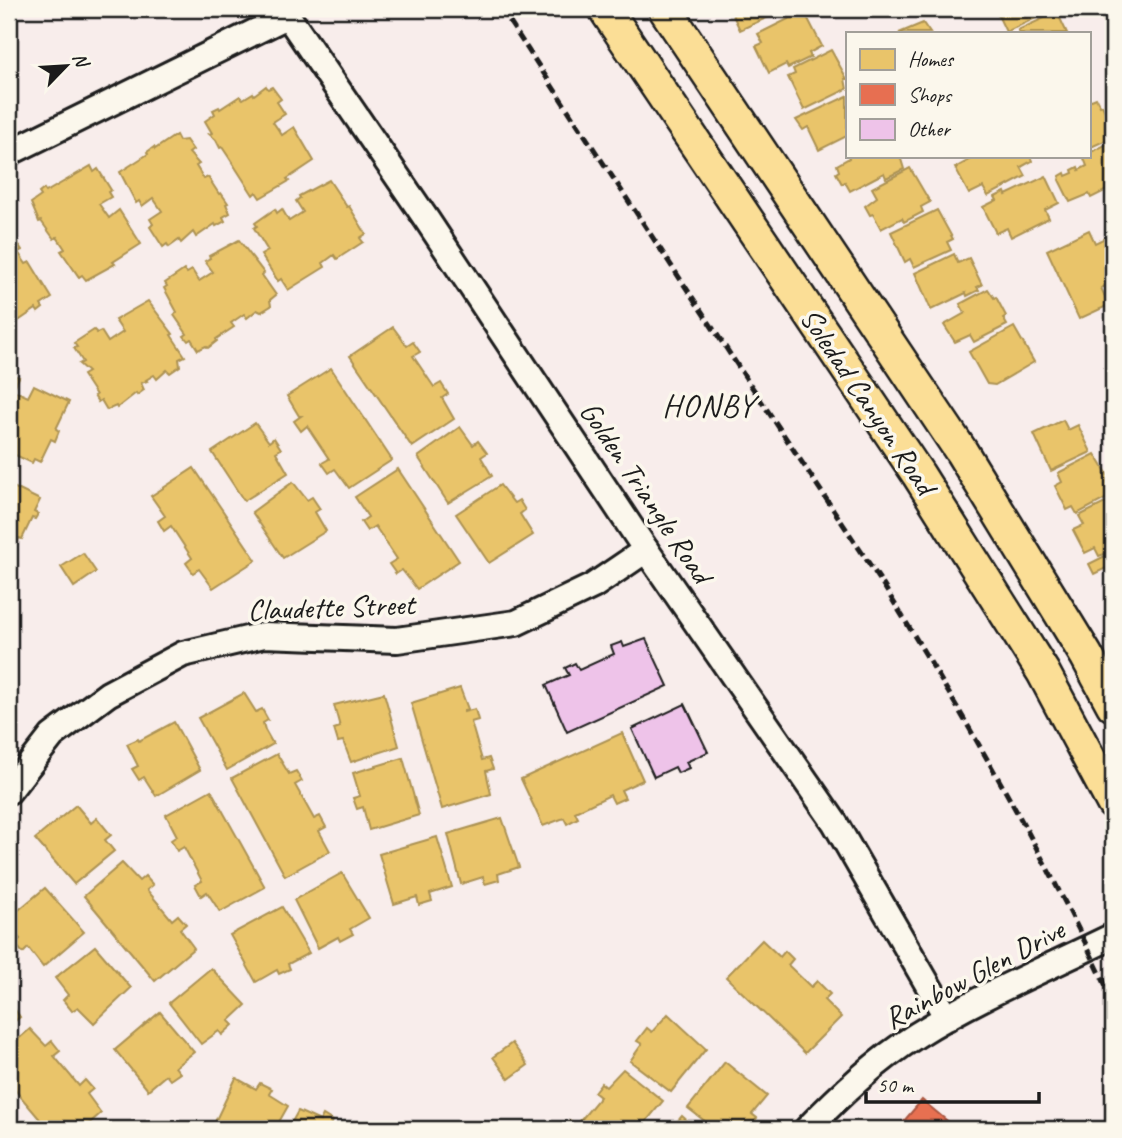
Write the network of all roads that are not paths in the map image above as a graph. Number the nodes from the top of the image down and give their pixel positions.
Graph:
1 (605, 9) edge
2 (665, 9) edge
3 (285, 12) edge
4 (9, 153) edge
5 (646, 550) junction
6 (1113, 705) edge
7 (9, 791) edge
8 (1113, 803) edge
9 (1113, 936) edge
10 (947, 1018) junction
11 (807, 1129) edge

1 - 8 main road, Soledad Canyon Road
2 - 6 main road, Soledad Canyon Road
3 - 4 street
3 - 5 street, Golden Triangle Road
5 - 7 street, Claudette Street
5 - 10 street, Golden Triangle Road
9 - 10 street, Rainbow Glen Drive
10 - 11 street, Rainbow Glen Drive

